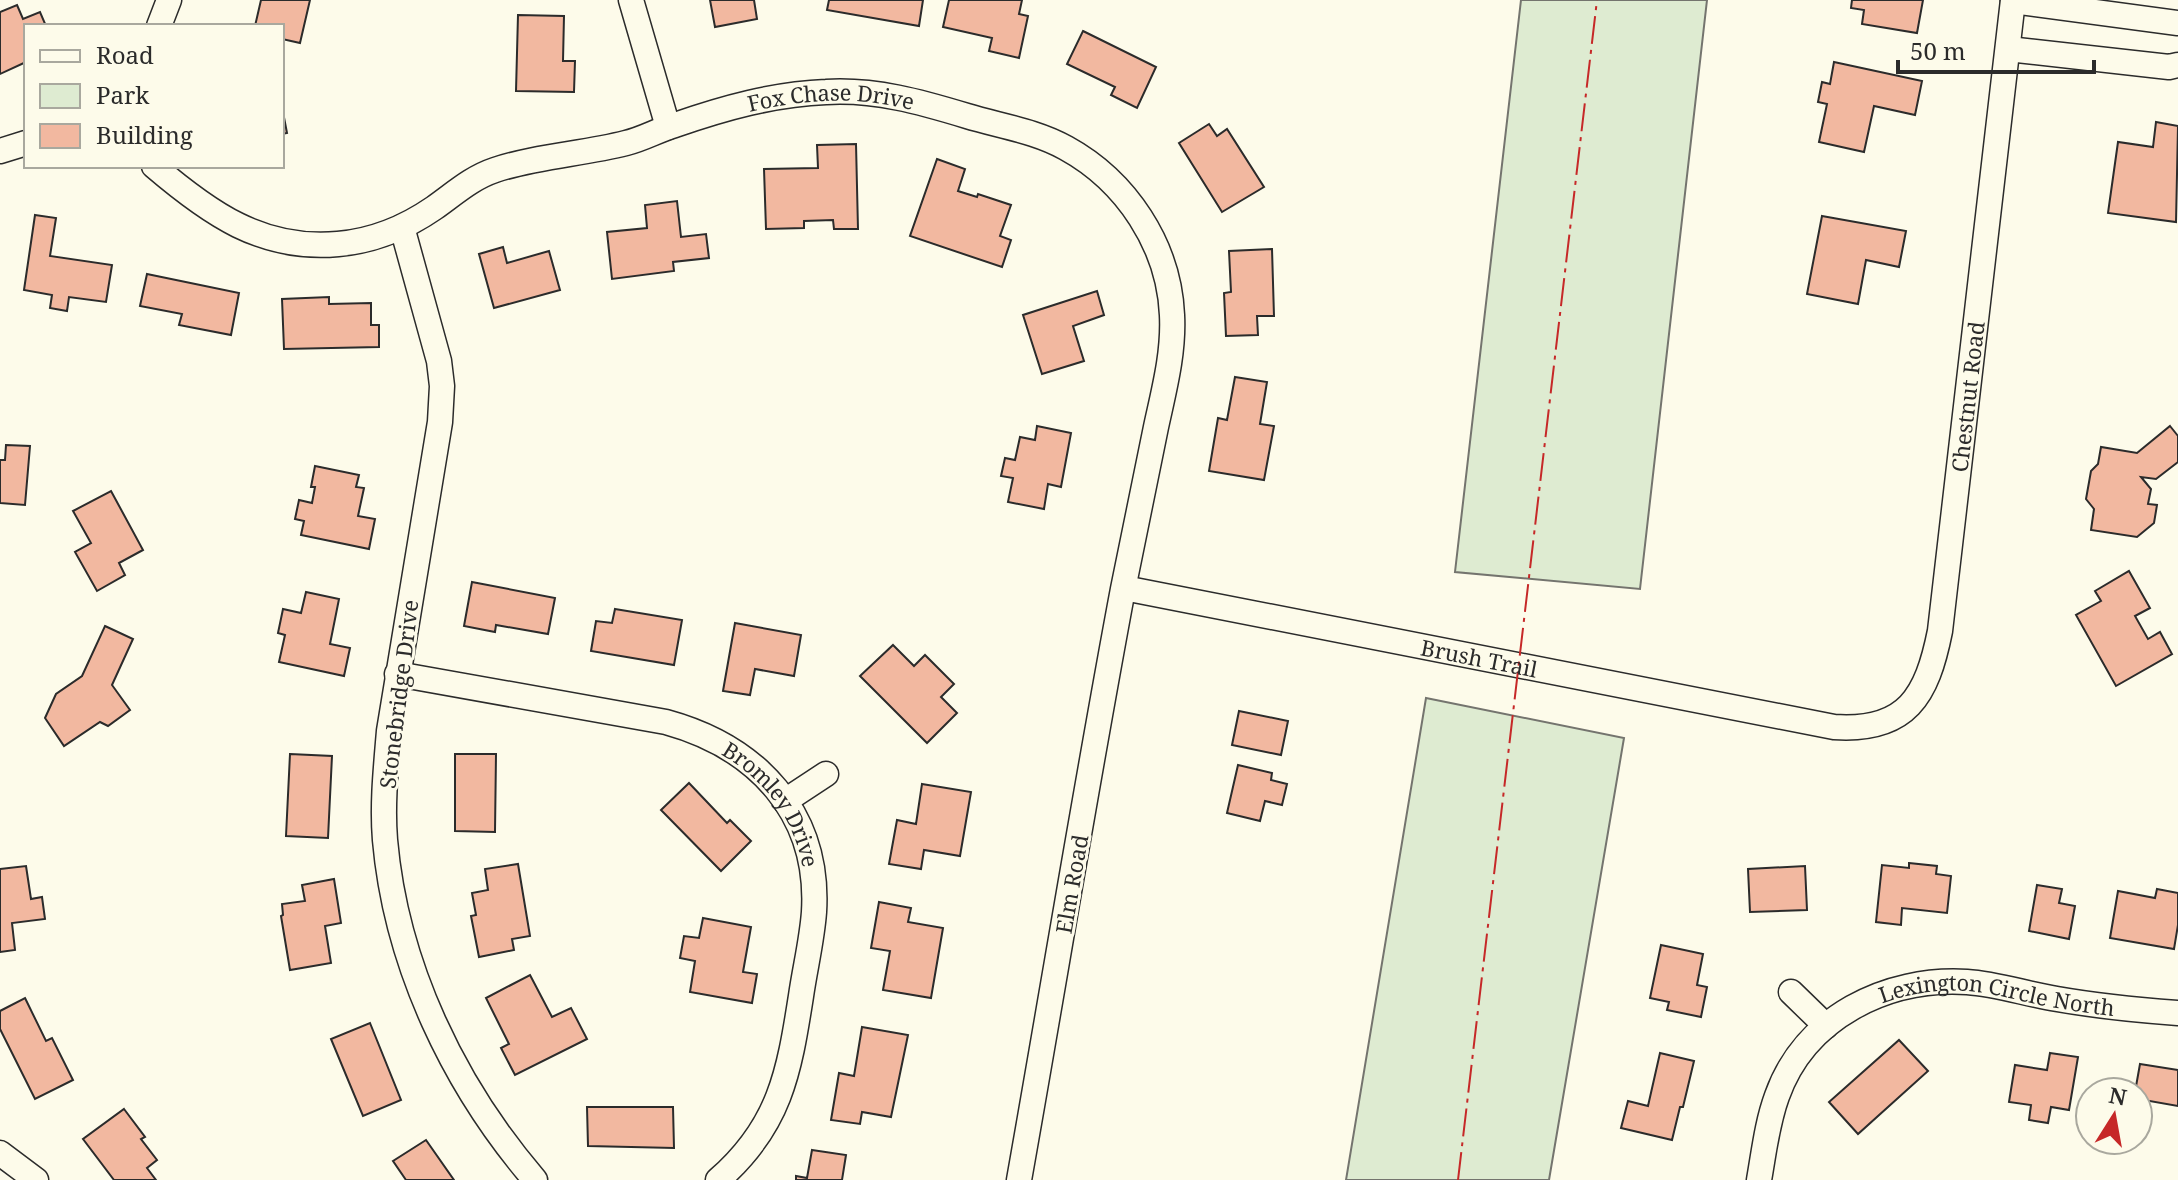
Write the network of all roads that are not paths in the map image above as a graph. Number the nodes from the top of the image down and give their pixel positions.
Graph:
1 (169, 0) edge
2 (631, 0) edge
3 (2013, 1) edge
4 (2178, 23) edge
5 (160, 24) edge
6 (2008, 49) junction
7 (2178, 65) edge
8 (668, 127) junction
9 (24, 144) edge
10 (0, 151) edge
11 (157, 168) edge
12 (402, 227) junction
13 (1124, 588) junction
14 (397, 674) junction
15 (1834, 727) joint
16 (826, 774) dead end
17 (785, 801) junction
18 (1791, 992) dead end
19 (2178, 1013) edge
20 (1826, 1026) junction
21 (0, 1153) edge
22 (1760, 1178) edge
23 (36, 1180) edge
24 (535, 1180) edge
25 (718, 1180) edge
26 (1019, 1180) edge

1 - 5 street
2 - 8 street
3 - 4 street
3 - 6 street, Chestnut Road
6 - 7 street
6 - 15 street, Chestnut Road
8 - 12 street, Fox Chase Drive
8 - 13 street, Fox Chase Drive
9 - 10 street
11 - 12 street, Fox Chase Drive
12 - 14 street, Stonebridge Drive
13 - 15 street, Brush Trail
13 - 26 street, Elm Road
14 - 17 street, Bromley Drive
14 - 24 street, Stonebridge Drive
16 - 17 street
17 - 25 street, Bromley Drive
18 - 20 street
19 - 20 street, Lexington Circle North
20 - 22 street, Lexington Circle North
21 - 23 street

